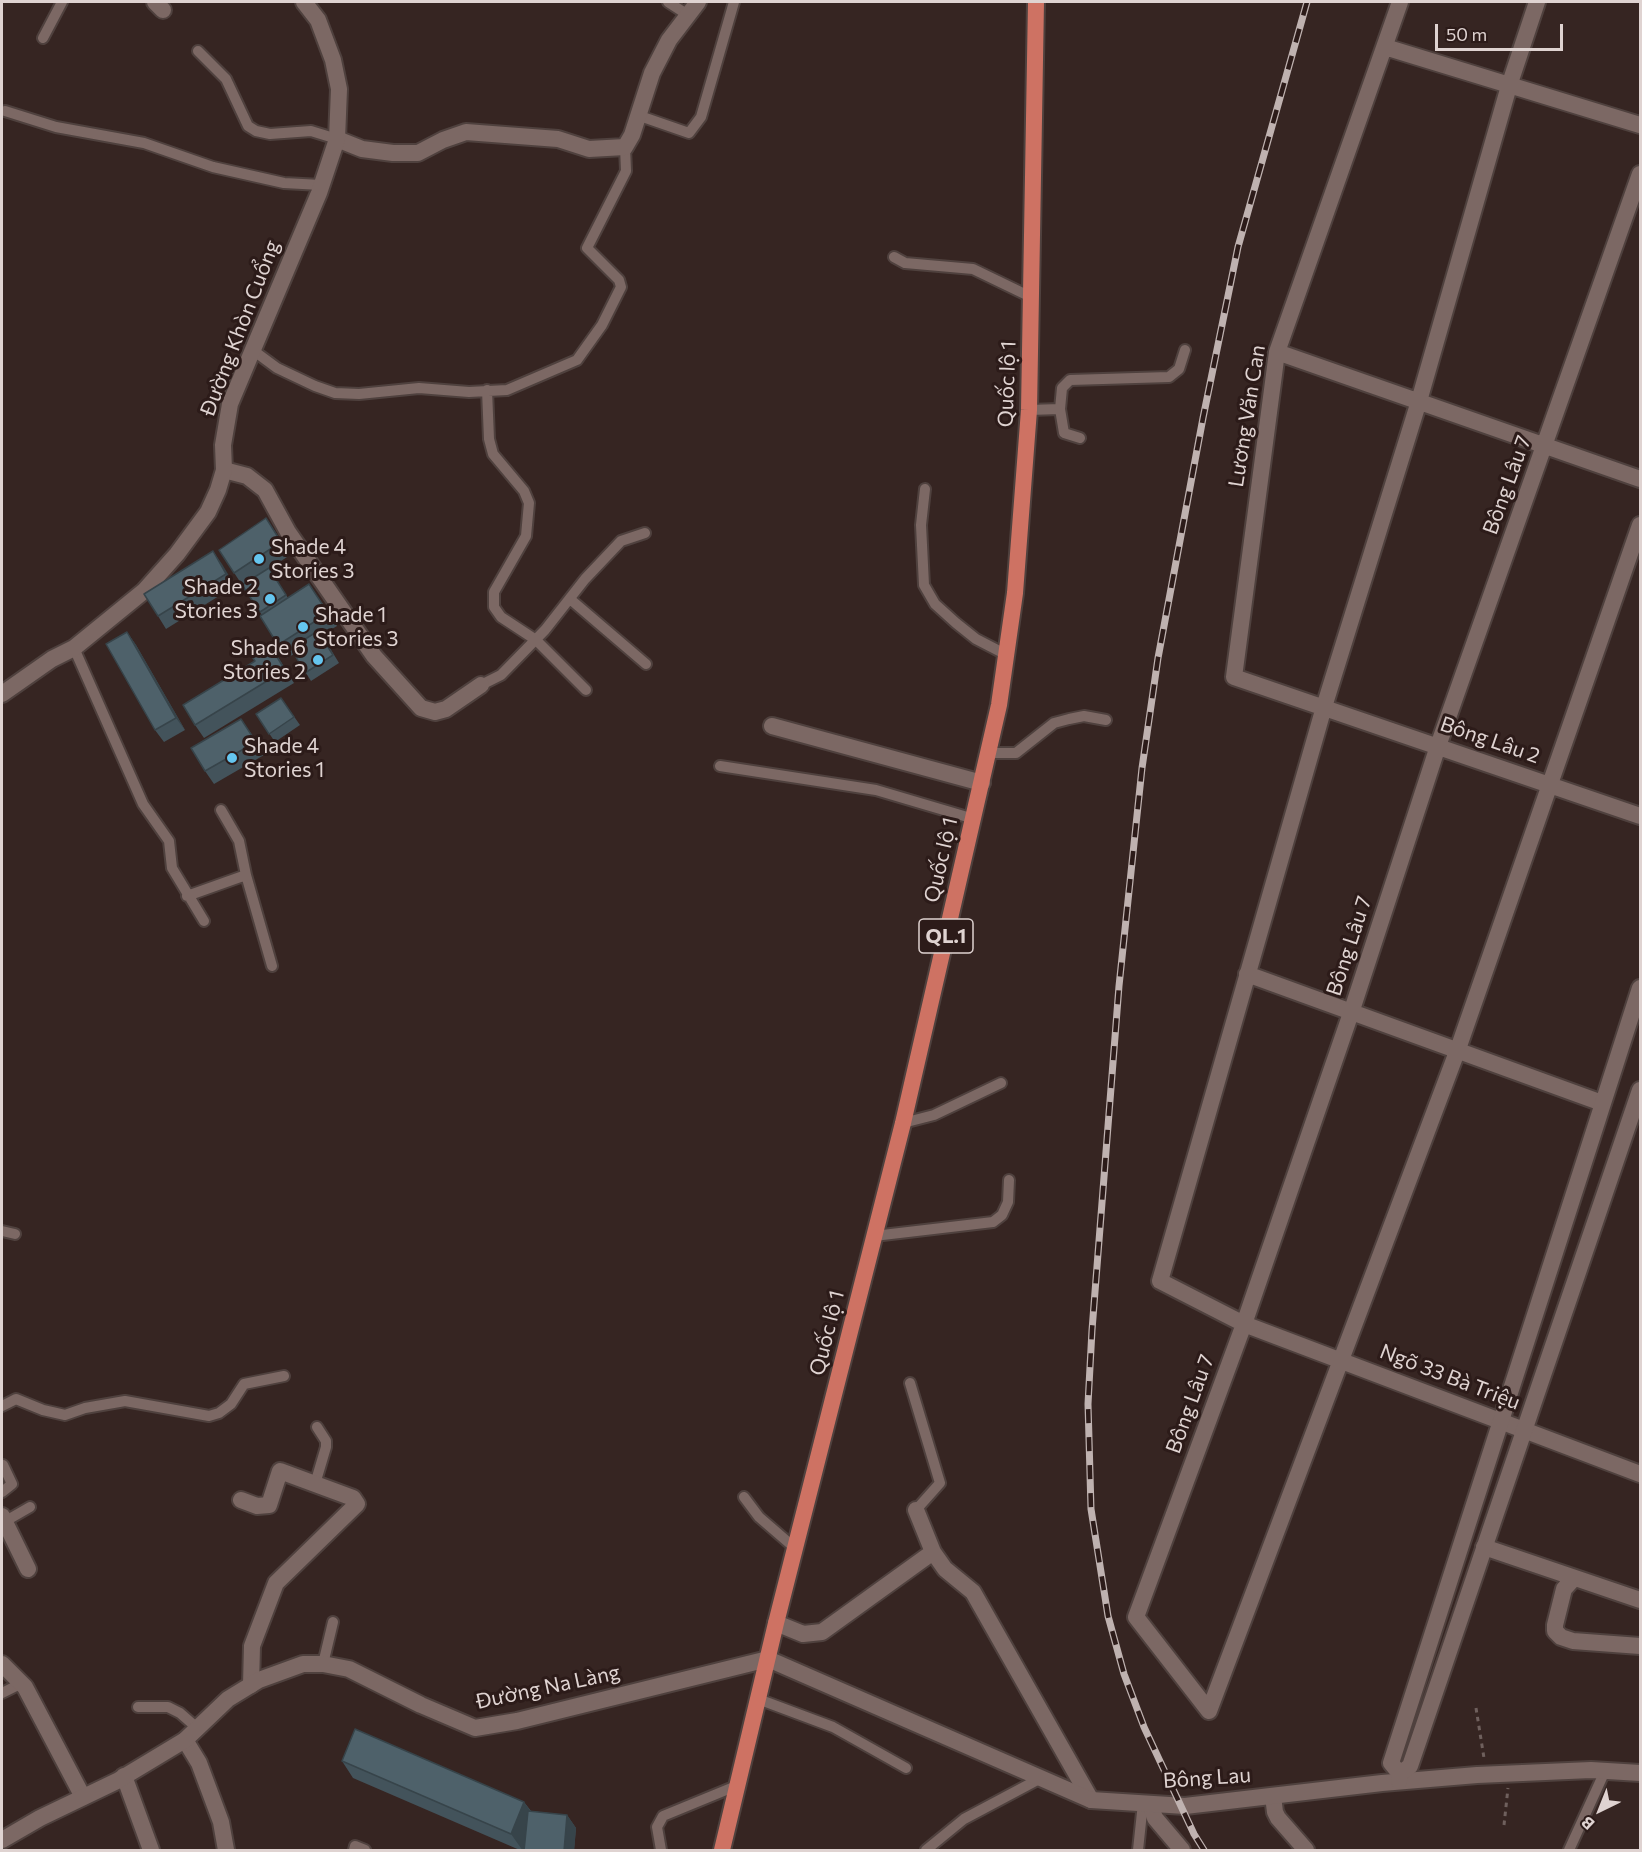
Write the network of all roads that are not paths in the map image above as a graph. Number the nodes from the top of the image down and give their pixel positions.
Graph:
1 (62, 2) edge
2 (304, 2) edge
3 (668, 2) edge
4 (734, 2) edge
5 (1036, 2) edge
6 (1400, 2) edge
7 (1537, 2) edge
8 (693, 8) edge
9 (43, 38) dead end
10 (1385, 47) junction
11 (198, 51) dead end
12 (1509, 86) junction
13 (5, 111) dead end
14 (637, 115) junction
15 (1641, 125) edge
16 (336, 139) junction
17 (625, 147) junction
18 (1641, 174) edge
19 (321, 185) junction
20 (894, 257) dead end
21 (1033, 298) junction
22 (1185, 350) dead end
23 (254, 351) junction
24 (1277, 352) junction
25 (487, 390) junction
26 (1419, 401) junction
27 (1060, 409) junction
28 (1029, 410) junction
29 (1080, 438) dead end
30 (1545, 445) junction
31 (224, 470) junction
32 (1641, 479) edge
33 (925, 489) dead end
34 (1641, 525) edge
35 (645, 533) dead end
36 (570, 599) junction
37 (536, 640) junction
38 (74, 648) junction
39 (1005, 654) junction
40 (646, 664) dead end
41 (481, 685) joint
42 (586, 690) dead end
43 (2, 694) edge
44 (1324, 707) junction
45 (1106, 720) dead end
46 (772, 726) dead end
47 (1438, 746) junction
48 (989, 753) junction
49 (720, 766) dead end
50 (982, 783) junction
51 (1550, 785) junction
52 (221, 810) dead end
53 (1641, 816) edge
54 (974, 819) junction
55 (246, 875) junction
56 (187, 896) junction
57 (204, 921) dead end
58 (272, 966) dead end
59 (1247, 974) junction
60 (1641, 988) edge
61 (1352, 1010) junction
62 (1458, 1049) junction
63 (1001, 1083) dead end
64 (1641, 1089) edge
65 (1602, 1102) junction
66 (903, 1123) junction
67 (1009, 1180) dead end
68 (2, 1231) edge
69 (15, 1234) dead end
70 (874, 1236) junction
71 (1244, 1323) junction
72 (1342, 1360) junction
73 (284, 1376) dead end
74 (910, 1383) dead end
75 (2, 1406) edge
76 (1500, 1419) junction
77 (317, 1427) dead end
78 (1524, 1430) junction
79 (3, 1465) dead end
80 (1641, 1474) edge
81 (315, 1484) junction
82 (2, 1492) edge
83 (744, 1497) dead end
84 (241, 1500) dead end
85 (30, 1507) dead end
86 (916, 1510) joint
87 (3, 1519) edge
88 (1484, 1547) junction
89 (796, 1549) junction
90 (933, 1552) junction
91 (28, 1569) dead end
92 (1574, 1578) junction
93 (1641, 1600) edge
94 (333, 1622) dead end
95 (776, 1623) junction
96 (1641, 1647) edge
97 (768, 1659) junction
98 (2, 1664) edge
99 (323, 1664) junction
100 (22, 1683) junction
101 (251, 1685) junction
102 (2, 1693) edge
103 (758, 1699) junction
104 (138, 1707) dead end
105 (191, 1733) junction
106 (906, 1768) dead end
107 (1605, 1771) junction
108 (1641, 1773) edge
109 (124, 1776) junction
110 (1041, 1778) junction
111 (1399, 1778) junction
112 (736, 1786) junction
113 (1273, 1796) junction
114 (83, 1797) junction
115 (1090, 1800) junction
116 (1147, 1803) junction
117 (2, 1840) edge
118 (151, 1851) edge
119 (226, 1851) edge
120 (354, 1851) edge
121 (365, 1851) edge
122 (661, 1851) edge
123 (722, 1851) edge
124 (926, 1851) edge
125 (1138, 1851) edge
126 (1182, 1851) edge
127 (1306, 1851) edge
128 (1569, 1851) edge

1 - 9 lane
2 - 16 street, Đường Khòn Cuổng
3 - 8 lane
4 - 14 lane
5 - 21 highway, Quốc lộ 1 / QL.1
6 - 10 street, Lương Văn Can
7 - 12 street
8 - 14 street
10 - 12 street
10 - 24 street, Lương Văn Can
11 - 16 lane
12 - 15 street
12 - 26 street
13 - 19 lane
14 - 17 street
16 - 17 street
16 - 19 street, Đường Khòn Cuổng
17 - 25 lane
18 - 30 street, Bông Lâu 7
19 - 23 street, Đường Khòn Cuổng
20 - 21 lane
21 - 28 highway, Quốc lộ 1 / QL.1
22 - 27 lane
23 - 25 lane
23 - 31 street, Đường Khòn Cuổng
24 - 26 street
24 - 44 street, Lương Văn Can
25 - 37 lane
26 - 30 street
26 - 44 street
27 - 28 lane
27 - 29 lane
28 - 39 highway, Quốc lộ 1 / QL.1
30 - 32 street
30 - 47 street, Bông Lâu 7
31 - 38 street, Đường Khòn Cuổng
31 - 41 street
33 - 39 lane
34 - 51 street
35 - 36 lane
36 - 37 lane
36 - 40 lane
37 - 41 lane
37 - 42 lane
38 - 43 street, Đường Khòn Cuổng
38 - 56 lane
39 - 48 highway, Quốc lộ 1 / QL.1
44 - 47 street, Bông Lâu 2
44 - 59 street
45 - 48 lane
46 - 50 street
47 - 51 street, Bông Lâu 2
47 - 61 street, Bông Lâu 7
48 - 50 highway, Quốc lộ 1 / QL.1
49 - 54 lane
50 - 54 highway, Quốc lộ 1 / QL.1
51 - 53 street, Bông Lâu 2
51 - 62 street
52 - 55 lane
54 - 66 highway, Quốc lộ 1 / QL.1
55 - 56 lane
55 - 58 lane
56 - 57 lane
59 - 61 street
59 - 71 street, Ngõ 33 Bà Triệu
60 - 65 street
61 - 62 street
61 - 71 street, Bông Lâu 7
62 - 65 street
62 - 72 street
63 - 66 lane
64 - 78 street
65 - 76 street
66 - 70 highway, Quốc lộ 1 / QL.1
67 - 70 lane
68 - 69 lane
70 - 89 highway, Quốc lộ 1 / QL.1
71 - 72 street, Ngõ 33 Bà Triệu
71 - 72 street, Bông Lâu 7
72 - 76 street, Ngõ 33 Bà Triệu
73 - 75 lane
74 - 86 lane
76 - 78 street, Ngõ 33 Bà Triệu
76 - 111 street
77 - 81 lane
78 - 80 street, Ngõ 33 Bà Triệu
78 - 88 street
79 - 82 lane
81 - 84 street
81 - 101 street
83 - 89 lane
85 - 87 lane
86 - 90 street
87 - 91 street
88 - 92 street
88 - 111 street
89 - 95 highway, Quốc lộ 1 / QL.1
90 - 95 street
90 - 115 street
92 - 93 street
92 - 96 street
94 - 99 lane
95 - 97 highway, Quốc lộ 1 / QL.1
97 - 99 street, Đường Na Làng
97 - 103 highway, Quốc lộ 1 / QL.1
97 - 110 street, Bông Lau
98 - 100 street
99 - 101 street, Đường Na Làng
100 - 102 lane
100 - 114 street
101 - 105 street, Đường Na Làng
103 - 106 lane
103 - 112 highway, Quốc lộ 1 / QL.1
104 - 105 lane
105 - 109 street, Đường Na Làng
105 - 119 street
107 - 108 street, Bông Lau
107 - 111 street, Bông Lau
107 - 128 lane
109 - 114 street, Đường Na Làng
109 - 118 street
110 - 115 street, Bông Lau
110 - 124 lane
111 - 113 street, Bông Lau
112 - 122 lane
112 - 123 highway, Quốc lộ 1 / QL.1
113 - 116 street, Bông Lau
113 - 127 street
114 - 117 street, Đường Na Làng
115 - 116 street, Bông Lau
116 - 125 lane
116 - 126 street
120 - 121 lane

